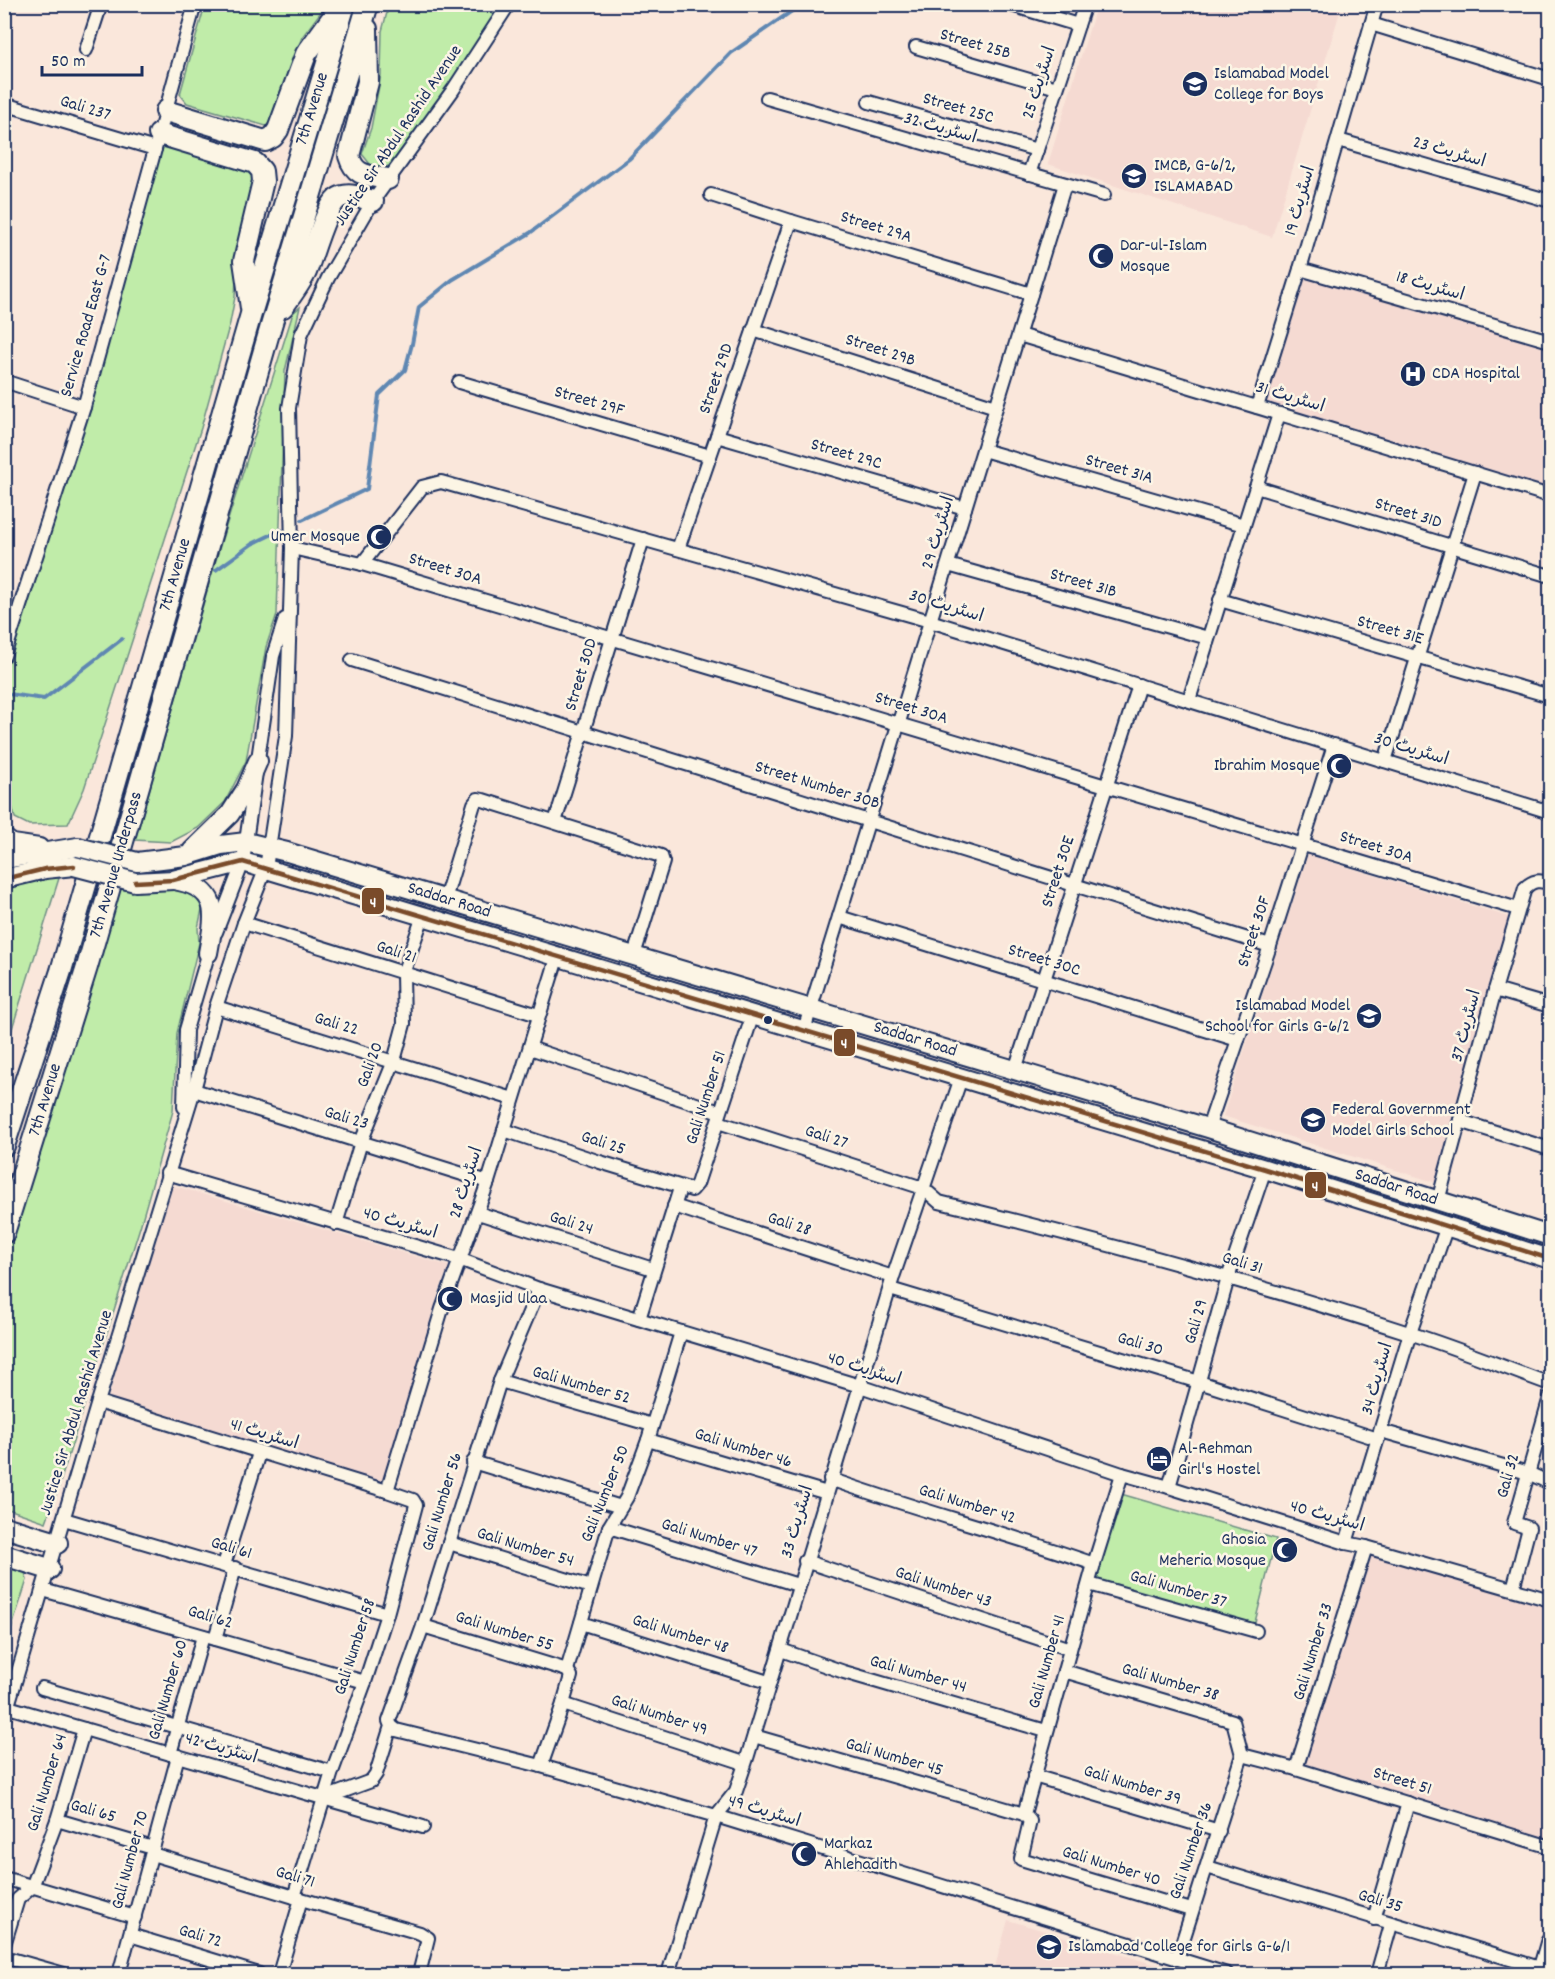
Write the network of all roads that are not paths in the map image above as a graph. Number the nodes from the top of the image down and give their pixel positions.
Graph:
1 (101, 4) edge
2 (195, 4) edge
3 (343, 4) edge
4 (509, 4) edge
5 (701, 4) edge
6 (714, 4) edge
7 (1008, 4) edge
8 (1085, 4) edge
9 (1377, 4) edge
10 (368, 6) edge
11 (1371, 24) junction
12 (1078, 25) junction
13 (916, 47) dead end
14 (86, 50) dead end
15 (1551, 79) edge
16 (1058, 88) junction
17 (767, 98) dead end
18 (869, 102) dead end
19 (4, 104) edge
20 (166, 111) junction
21 (1338, 140) junction
22 (157, 141) junction
23 (1037, 150) junction
24 (1029, 174) junction
25 (388, 179) junction
26 (1065, 184) junction
27 (711, 195) dead end
28 (1104, 195) dead end
29 (373, 201) junction
30 (1551, 201) edge
31 (791, 221) junction
32 (1300, 269) junction
33 (1031, 294) junction
34 (251, 314) junction
35 (271, 326) junction
36 (753, 330) junction
37 (1019, 335) junction
38 (1551, 341) edge
39 (4, 381) edge
40 (459, 382) dead end
41 (84, 407) junction
42 (996, 407) junction
43 (1257, 407) junction
44 (1279, 414) junction
45 (717, 436) junction
46 (983, 450) junction
47 (710, 456) junction
48 (1475, 473) junction
49 (1256, 487) junction
50 (1551, 496) edge
51 (965, 508) junction
52 (1244, 525) junction
53 (643, 539) junction
54 (1452, 546) junction
55 (292, 548) junction
56 (678, 549) junction
57 (362, 564) junction
58 (948, 565) junction
59 (1551, 576) edge
60 (1220, 600) junction
61 (290, 607) junction
62 (930, 621) junction
63 (1208, 638) junction
64 (612, 639) junction
65 (5, 656) edge
66 (1418, 657) junction
67 (352, 660) dead end
68 (1139, 685) junction
69 (1551, 696) edge
70 (1189, 700) junction
71 (898, 724) junction
72 (583, 732) junction
73 (1334, 745) junction
74 (258, 761) junction
75 (1385, 761) junction
76 (146, 764) joint
77 (1106, 786) junction
78 (1551, 812) edge
79 (868, 821) junction
80 (555, 822) junction
81 (4, 838) edge
82 (246, 842) junction
83 (1302, 845) junction
84 (70, 848) junction
85 (269, 848) junction
86 (186, 856) junction
87 (4, 859) edge
88 (243, 862) junction
89 (266, 868) junction
90 (45, 869) junction
91 (4, 879) edge
92 (173, 880) junction
93 (4, 884) edge
94 (1551, 884) edge
95 (1074, 885) junction
96 (445, 899) junction
97 (1518, 909) junction
98 (423, 916) junction
99 (839, 917) junction
100 (244, 923) junction
101 (1270, 946) junction
102 (208, 953) junction
103 (558, 955) junction
104 (634, 955) junction
105 (87, 967) joint
106 (403, 974) junction
107 (1044, 980) junction
108 (1495, 990) junction
109 (1551, 1006) edge
110 (216, 1007) junction
111 (811, 1008) junction
112 (753, 1014) junction
113 (538, 1016) junction
114 (804, 1030) junction
115 (1238, 1040) junction
116 (530, 1048) junction
117 (394, 1061) junction
118 (1015, 1070) junction
119 (960, 1078) junction
120 (194, 1090) junction
121 (513, 1099) junction
122 (719, 1117) junction
123 (184, 1118) junction
124 (1460, 1121) junction
125 (1208, 1128) junction
126 (504, 1130) junction
127 (361, 1142) junction
128 (4, 1146) edge
129 (1551, 1149) edge
130 (1264, 1169) junction
131 (167, 1173) junction
132 (488, 1182) junction
133 (923, 1188) junction
134 (686, 1189) junction
135 (1438, 1202) junction
136 (674, 1206) junction
137 (478, 1213) junction
138 (336, 1224) junction
139 (1447, 1226) junction
140 (4, 1233) edge
141 (1551, 1236) edge
142 (459, 1259) junction
143 (1551, 1259) edge
144 (653, 1269) junction
145 (1228, 1278) junction
146 (892, 1283) junction
147 (539, 1290) junction
148 (639, 1319) junction
149 (681, 1332) junction
150 (1410, 1333) junction
151 (500, 1381) junction
152 (1199, 1382) junction
153 (1551, 1384) edge
154 (860, 1386) junction
155 (1551, 1397) edge
156 (98, 1402) junction
157 (652, 1425) junction
158 (1379, 1435) junction
159 (648, 1440) junction
160 (260, 1453) junction
161 (473, 1462) junction
162 (1528, 1473) junction
163 (1122, 1474) junction
164 (830, 1479) junction
165 (1551, 1483) edge
166 (1169, 1487) junction
167 (387, 1491) junction
168 (827, 1493) junction
169 (1204, 1498) junction
170 (416, 1505) joint
171 (621, 1507) junction
172 (1201, 1511) dead end
173 (64, 1519) junction
174 (4, 1527) edge
175 (609, 1527) junction
176 (57, 1543) junction
177 (449, 1543) junction
178 (1346, 1543) junction
179 (1366, 1546) junction
180 (4, 1555) edge
181 (805, 1561) junction
182 (1094, 1564) junction
183 (230, 1566) junction
184 (49, 1569) junction
185 (1089, 1584) junction
186 (798, 1585) junction
187 (591, 1587) junction
188 (1513, 1589) junction
189 (43, 1590) junction
190 (1551, 1600) edge
191 (387, 1614) junction
192 (581, 1623) junction
193 (423, 1626) junction
194 (1256, 1631) dead end
195 (209, 1637) junction
196 (1070, 1649) junction
197 (781, 1650) junction
198 (1064, 1671) junction
199 (569, 1673) junction
200 (365, 1682) junction
201 (768, 1682) junction
202 (42, 1688) dead end
203 (563, 1704) junction
204 (6, 1713) edge
205 (391, 1726) junction
206 (177, 1727) junction
207 (84, 1728) junction
208 (1046, 1731) junction
209 (754, 1736) junction
210 (174, 1755) junction
211 (1242, 1755) junction
212 (744, 1763) junction
213 (541, 1766) junction
214 (1296, 1769) junction
215 (332, 1772) junction
216 (1034, 1776) junction
217 (325, 1798) junction
218 (1408, 1803) junction
219 (1024, 1814) junction
220 (716, 1816) junction
221 (57, 1820) junction
222 (423, 1827) dead end
223 (1219, 1831) junction
224 (1551, 1847) edge
225 (152, 1851) junction
226 (1021, 1859) joint
227 (1207, 1868) junction
228 (4, 1878) edge
229 (33, 1887) junction
230 (297, 1898) junction
231 (1191, 1910) junction
232 (135, 1917) junction
233 (1374, 1919) junction
234 (1391, 1925) junction
235 (130, 1935) junction
236 (1551, 1943) edge
237 (4, 1945) edge
238 (4, 1957) edge
239 (1177, 1959) junction
240 (1542, 1972) edge
241 (64, 1974) edge
242 (119, 1974) edge
243 (259, 1974) edge
244 (279, 1974) edge
245 (419, 1974) edge
246 (668, 1974) edge
247 (1227, 1974) edge
248 (1377, 1974) edge

1 - 14 street
2 - 20 street, Service Road East G-7
3 - 20 main road
3 - 34 main road, 7th Avenue
4 - 25 street, Justice Sir Abdul Rashid Avenue
5 - 6 street
7 - 12 street
8 - 12 street, اسٹریٹ 25
9 - 11 street, اسٹریٹ 19
10 - 25 main road
10 - 35 main road, 7th Avenue
11 - 15 street
11 - 21 street, اسٹریٹ 19
12 - 16 street, اسٹریٹ 25
13 - 16 street, Street 25B
16 - 23 street, اسٹریٹ 25
17 - 24 street, اسٹریٹ 32
18 - 23 street, Street 25C
19 - 22 street, Gali 237
20 - 22 street, Service Road East G-7
21 - 30 street, اسٹریٹ 23
21 - 32 street, اسٹریٹ 19
22 - 34 main road
22 - 41 street, Service Road East G-7
23 - 24 street, اسٹریٹ 25
24 - 26 street, اسٹریٹ 32
25 - 29 street, Justice Sir Abdul Rashid Avenue
26 - 28 street, اسٹریٹ 32
26 - 33 street, اسٹریٹ 29
27 - 31 street, Street 29A
29 - 35 main road
29 - 55 street, Justice Sir Abdul Rashid Avenue
31 - 33 street, Street 29A
31 - 36 street, Street 29D
32 - 38 street, اسٹریٹ 18
32 - 43 street, اسٹریٹ 19
33 - 37 street, اسٹریٹ 29
34 - 128 main road, 7th Avenue
35 - 76 main road, 7th Avenue
36 - 42 street, Street 29B
36 - 45 street, Street 29D
37 - 42 street, اسٹریٹ 29
37 - 43 street, اسٹریٹ 31
39 - 41 street
40 - 47 street, Street 29F
41 - 65 street, Service Road East G-7
42 - 46 street, اسٹریٹ 29
43 - 44 street, اسٹریٹ 31
44 - 48 street, اسٹریٹ 31
44 - 49 street
45 - 47 street, Street 29D
45 - 51 street, Street 29C
46 - 51 street, اسٹریٹ 29
46 - 52 street, Street 31A
47 - 56 street, Street 29D
48 - 50 street, اسٹریٹ 31
48 - 54 street
49 - 52 street
49 - 54 street, Street 31D
51 - 58 street, اسٹریٹ 29
52 - 60 street
53 - 56 street, اسٹریٹ 30
53 - 57 street, اسٹریٹ 30
53 - 64 street, Street 30D
54 - 59 street, Street 31D
54 - 66 street
55 - 57 street, Street 30A
55 - 61 street, Justice Sir Abdul Rashid Avenue
56 - 62 street, اسٹریٹ 30
57 - 64 street, Street 30A
58 - 62 street, اسٹریٹ 29
58 - 63 street, Street 31B
60 - 63 street
60 - 66 street, Street 31E
61 - 74 street, Justice Sir Abdul Rashid Avenue
61 - 85 street, Justice Sir Abdul Rashid Avenue
62 - 68 street, اسٹریٹ 30
62 - 71 street, اسٹریٹ 29
63 - 70 street
64 - 71 street, Street 30A
64 - 72 street, Street 30D
66 - 69 street, Street 31E
66 - 75 street
67 - 72 street, Street Number 30B
68 - 70 street, اسٹریٹ 30
68 - 77 street, Street 30E
70 - 73 street, اسٹریٹ 30
71 - 77 street, Street 30A
71 - 79 street, اسٹریٹ 29
72 - 79 street, Street Number 30B
72 - 80 street, Street 30D
73 - 75 street, اسٹریٹ 30
73 - 83 street, Street 30F
74 - 82 street, Justice Sir Abdul Rashid Avenue
74 - 86 street
75 - 78 street, اسٹریٹ 30
76 - 105 main road, 7th Avenue Underpass
77 - 83 street, Street 30A
77 - 95 street, Street 30E
79 - 95 street, Street Number 30B
79 - 99 street, اسٹریٹ 29
80 - 96 street
80 - 104 street
81 - 84 street
82 - 85 street, Saddar Road
82 - 86 street, Saddar Road
82 - 88 street, Justice Sir Abdul Rashid Avenue
83 - 97 street, Street 30A
83 - 101 street, Street 30F
84 - 86 street, Saddar Road, bridge
84 - 87 street
85 - 89 street, Justice Sir Abdul Rashid Avenue
85 - 96 street, Saddar Road
88 - 89 street, Saddar Road
88 - 92 street, Saddar Road
88 - 102 street, Justice Sir Abdul Rashid Avenue
89 - 98 street, Saddar Road
89 - 100 street, Justice Sir Abdul Rashid Avenue
90 - 91 street
90 - 92 street, Saddar Road, bridge
90 - 93 street
92 - 102 street
94 - 97 street, اسٹریٹ 37
95 - 101 street, Street Number 30B
95 - 107 street, Street 30E
96 - 104 street, Saddar Road
97 - 108 street, اسٹریٹ 37
98 - 103 street, Saddar Road
98 - 106 street, Gali 20
99 - 107 street, Street 30C
99 - 111 street, اسٹریٹ 29
100 - 106 street, Gali 21
100 - 110 street, Justice Sir Abdul Rashid Avenue
101 - 115 street, Street 30F
102 - 123 street, Justice Sir Abdul Rashid Avenue
103 - 112 street, Saddar Road
103 - 113 street, اسٹریٹ 28
104 - 111 street, Saddar Road
105 - 140 main road, 7th Avenue
106 - 113 street, Gali 21
106 - 117 street, Gali 20
107 - 115 street, Street 30C
107 - 118 street, Street 30E
108 - 109 street
108 - 124 street, اسٹریٹ 37
110 - 117 street, Gali 22
110 - 120 street, Justice Sir Abdul Rashid Avenue
111 - 114 street, اسٹریٹ 29
111 - 118 street, Saddar Road
112 - 114 street, Saddar Road
112 - 122 street, Gali Number 51
113 - 116 street, اسٹریٹ 28
114 - 119 street, Saddar Road
115 - 125 street, Street 30F
116 - 121 street, اسٹریٹ 28
116 - 122 street, Gali 27
117 - 121 street, Gali 22
117 - 127 street, Gali 20
118 - 125 street, Saddar Road
119 - 130 street, Saddar Road
119 - 133 street, اسٹریٹ 33
120 - 123 street, Justice Sir Abdul Rashid Avenue
120 - 127 street, Gali 23
121 - 126 street, اسٹریٹ 28
122 - 133 street, Gali 27
122 - 134 street, Gali Number 51
123 - 131 street, Justice Sir Abdul Rashid Avenue
124 - 129 street
124 - 135 street, اسٹریٹ 37
125 - 135 street, Saddar Road
126 - 132 street, اسٹریٹ 28
126 - 134 street, Gali 25
127 - 132 street, Gali 23
127 - 138 street, Gali 20
130 - 139 street, Saddar Road
130 - 145 street, Gali 29
131 - 138 street, اسٹریٹ 40
131 - 156 street, Justice Sir Abdul Rashid Avenue
132 - 137 street, اسٹریٹ 28
133 - 145 street, Gali 31
133 - 146 street, اسٹریٹ 33
134 - 136 street, Gali Number 51
135 - 141 street, Saddar Road
136 - 144 street, Gali Number 51
136 - 146 street, Gali 28
137 - 142 street, اسٹریٹ 28
137 - 144 street, Gali 24
138 - 142 street, اسٹریٹ 40
139 - 143 street, Saddar Road
139 - 150 street, اسٹریٹ 34
142 - 147 street, اسٹریٹ 40
142 - 167 street, اسٹریٹ 28
144 - 148 street, Gali Number 51
145 - 150 street, Gali 31
145 - 152 street, Gali 29
146 - 152 street, Gali 30
146 - 154 street, اسٹریٹ 33
147 - 148 street, اسٹریٹ 40
147 - 151 street, Gali Number 56
148 - 149 street, اسٹریٹ 40
149 - 154 street, اسٹریٹ 40
149 - 157 street, Gali Number 50
150 - 153 street, Gali 31
150 - 158 street, اسٹریٹ 34
151 - 157 street, Gali Number 52
151 - 161 street, Gali Number 56
152 - 158 street, Gali 30
152 - 166 street, Gali 29
154 - 163 street, اسٹریٹ 40
154 - 164 street, اسٹریٹ 33
155 - 162 street, Gali 32
156 - 160 street, اسٹریٹ 41
156 - 173 street, Justice Sir Abdul Rashid Avenue
157 - 159 street, Gali Number 50
158 - 162 street, Gali 30
158 - 178 street, اسٹریٹ 34
159 - 168 street, Gali Number 46
159 - 171 street, Gali Number 50
160 - 167 street, اسٹریٹ 41
160 - 183 street, Gali Number 60
161 - 171 street
161 - 177 street, Gali Number 56
162 - 165 street, Gali 30
162 - 188 street, Gali 32
163 - 166 street, اسٹریٹ 40
163 - 182 street, Gali Number 41
164 - 168 street, اسٹریٹ 33
164 - 182 street, Gali Number 42
166 - 169 street, اسٹریٹ 40
167 - 170 street, اسٹریٹ 41
168 - 181 street, اسٹریٹ 33
169 - 172 street
169 - 178 street, اسٹریٹ 40
170 - 191 street, Gali Number 58
171 - 175 street, Gali Number 50
173 - 176 street, Justice Sir Abdul Rashid Avenue
173 - 183 street, Gali 61
174 - 176 main road
175 - 186 street, Gali Number 47
175 - 187 street, Gali Number 50
176 - 184 street, Justice Sir Abdul Rashid Avenue
177 - 187 street, Gali Number 54
177 - 193 street, Gali Number 56
178 - 179 street, اسٹریٹ 40
179 - 188 street, اسٹریٹ 40
179 - 214 street, Gali Number 33
180 - 184 main road
181 - 186 street, اسٹریٹ 33
181 - 196 street, Gali Number 43
182 - 185 street, Gali Number 41
183 - 191 street, Gali 61
183 - 195 street, Gali Number 60
184 - 189 street, Justice Sir Abdul Rashid Avenue
185 - 194 street, Gali Number 37
185 - 196 street, Gali Number 41
186 - 197 street, اسٹریٹ 33
187 - 192 street, Gali Number 50
188 - 190 street, اسٹریٹ 40
189 - 195 street, Gali 62
189 - 204 street, Justice Sir Abdul Rashid Avenue
191 - 200 street, Gali Number 58
192 - 199 street, Gali Number 50
192 - 201 street, Gali Number 48
193 - 199 street, Gali Number 55
193 - 205 street, Gali Number 56
195 - 200 street, Gali 62
195 - 206 street, Gali Number 60
196 - 198 street, Gali Number 41
197 - 201 street, اسٹریٹ 33
197 - 208 street, Gali Number 44
198 - 208 street, Gali Number 41
198 - 211 street, Gali Number 38
199 - 203 street, Gali Number 50
200 - 215 street, Gali Number 58
201 - 209 street, اسٹریٹ 33
202 - 206 street
203 - 212 street, Gali Number 49
203 - 213 street, Gali Number 50
204 - 207 street, اسٹریٹ 42
205 - 213 street, اسٹریٹ 49
205 - 217 street, Gali Number 56
206 - 210 street, Gali Number 60
206 - 215 street
207 - 210 street, اسٹریٹ 42
207 - 221 street, Gali Number 64
208 - 216 street, Gali Number 41
209 - 212 street, اسٹریٹ 33
209 - 219 street, Gali Number 45
210 - 217 street, اسٹریٹ 42
210 - 225 street, Gali Number 70
211 - 214 street, Street 51
211 - 223 street, Gali Number 36
212 - 220 street, اسٹریٹ 33
213 - 220 street, اسٹریٹ 49
214 - 218 street, Street 51
215 - 217 street, Gali Number 58
216 - 219 street, Gali Number 41
216 - 223 street, Gali Number 39
217 - 222 street, اسٹریٹ 42
217 - 230 street, Gali Number 58
218 - 224 street, Street 51
218 - 233 street
219 - 226 street, Gali Number 41
220 - 239 street, اسٹریٹ 49
220 - 246 street, اسٹریٹ 33
221 - 225 street, Gali 65
221 - 229 street, Gali Number 64
223 - 227 street, Gali Number 36
225 - 230 street, Gali 71
225 - 232 street, Gali Number 70
226 - 231 street, Gali Number 40
227 - 231 street, Gali Number 36
227 - 233 street, Gali 35
228 - 229 street
229 - 232 street
229 - 237 street, Gali Number 64
230 - 244 street, Gali Number 58
230 - 245 street, Gali 71
231 - 239 street, Gali Number 36
232 - 235 street, Gali Number 70
233 - 234 street, Gali 35
234 - 240 street, Gali 35
234 - 248 street
235 - 242 street, Gali Number 70
235 - 243 street, Gali 72
236 - 240 street
238 - 241 street
239 - 247 street, اسٹریٹ 49

